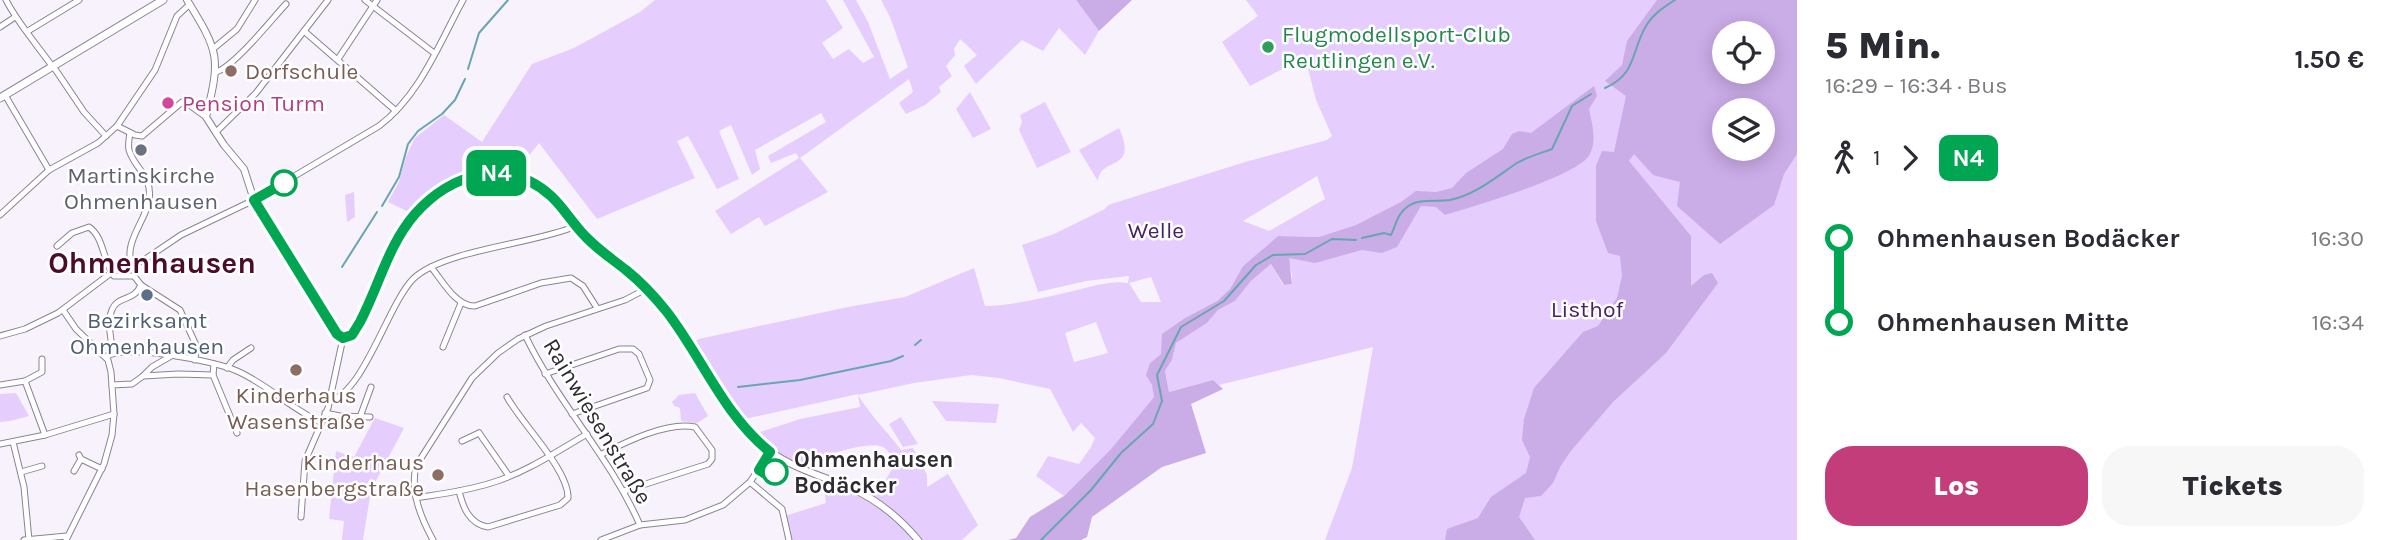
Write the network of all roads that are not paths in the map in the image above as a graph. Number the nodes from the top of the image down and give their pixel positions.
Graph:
1 (6, 0) edge
2 (79, 0) edge
3 (163, 0) edge
4 (255, 0) edge
5 (328, 0) edge
6 (365, 0) edge
7 (463, 0) edge
8 (188, 2) edge
9 (375, 3) edge
10 (286, 4) dead end
11 (15, 17) junction
12 (0, 27) edge
13 (28, 31) junction
14 (304, 31) junction
15 (214, 48) junction
16 (434, 53) junction
17 (338, 59) junction
18 (52, 66) junction
19 (216, 72) junction
20 (2, 97) edge
21 (396, 111) junction
22 (206, 117) junction
23 (117, 126) junction
24 (216, 132) junction
25 (130, 133) junction
26 (106, 136) junction
27 (50, 170) junction
28 (254, 200) junction
29 (0, 202) edge
30 (3, 212) edge
31 (576, 226) junction
32 (57, 246) dead end
33 (132, 265) junction
34 (431, 267) junction
35 (111, 273) junction
36 (141, 285) junction
37 (646, 289) junction
38 (461, 303) junction
39 (597, 309) junction
40 (63, 310) junction
41 (525, 335) junction
42 (0, 336) edge
43 (343, 338) junction
44 (443, 347) dead end
45 (251, 348) dead end
46 (113, 353) junction
47 (173, 356) junction
48 (106, 358) junction
49 (42, 359) dead end
50 (195, 360) junction
51 (214, 364) junction
52 (227, 368) junction
53 (545, 374) junction
54 (213, 375) junction
55 (143, 376) junction
56 (25, 381) junction
57 (0, 385) edge
58 (112, 385) junction
59 (370, 387) dead end
60 (507, 397) dead end
61 (329, 401) junction
62 (325, 413) junction
63 (114, 414) junction
64 (572, 414) junction
65 (360, 417) junction
66 (370, 417) dead end
67 (320, 422) junction
68 (481, 426) dead end
69 (237, 433) dead end
70 (479, 433) junction
71 (587, 434) junction
72 (45, 435) junction
73 (462, 441) dead end
74 (13, 442) junction
75 (0, 444) edge
76 (770, 452) junction
77 (601, 454) junction
78 (549, 456) junction
79 (42, 466) dead end
80 (102, 469) junction
81 (74, 471) dead end
82 (21, 472) junction
83 (509, 477) junction
84 (750, 482) junction
85 (458, 491) junction
86 (624, 491) junction
87 (416, 498) junction
88 (301, 517) dead end
89 (640, 525) junction
90 (67, 538) edge
91 (26, 540) edge
92 (433, 540) edge
93 (601, 540) edge
94 (789, 540) edge
95 (918, 540) edge

1 - 11 street
2 - 13 street
3 - 18 main road
4 - 15 street
5 - 14 street
6 - 9 street
7 - 16 street
8 - 15 street
8 - 23 street
9 - 16 street
9 - 17 street
10 - 19 street
11 - 12 street
11 - 13 street
13 - 18 street
14 - 17 street
14 - 24 street
15 - 19 street
16 - 21 street
17 - 21 street
18 - 20 main road
18 - 26 street
19 - 22 street
20 - 27 street
21 - 28 street
22 - 24 street
22 - 25 street
23 - 25 street
23 - 26 street
24 - 28 street
25 - 33 street
26 - 27 street
27 - 30 street
28 - 33 street
28 - 43 street
29 - 30 street
31 - 34 street
31 - 37 street
31 - 43 street
32 - 35 street
33 - 35 street
34 - 38 street
34 - 61 street
35 - 36 street
35 - 40 street
36 - 46 street
36 - 50 street
37 - 39 street
37 - 76 street
38 - 39 street
38 - 44 street
39 - 41 street
40 - 42 street
40 - 48 street
41 - 53 street, Rainwiesenstraße
41 - 87 street
43 - 61 street
45 - 52 street
46 - 47 street
46 - 48 street
47 - 50 street
47 - 55 street
48 - 58 street
49 - 56 street
50 - 51 street
51 - 52 street
51 - 54 street
52 - 67 street
53 - 64 street, Rainwiesenstraße
53 - 64 street
54 - 55 street
54 - 69 street
55 - 58 street
56 - 57 street
56 - 72 street
58 - 63 street
59 - 65 street
60 - 78 street
61 - 62 street
62 - 65 street
62 - 67 street
63 - 72 street
63 - 80 street
64 - 71 street, Rainwiesenstraße
65 - 66 street
67 - 88 street
68 - 70 street
70 - 73 street
70 - 83 street
71 - 77 street, Rainwiesenstraße
71 - 78 street
72 - 74 street
74 - 75 street
74 - 82 street
76 - 84 street
76 - 95 street
77 - 86 street, Rainwiesenstraße
77 - 86 street
78 - 83 street
78 - 85 street
79 - 82 street
80 - 81 street
80 - 90 street
82 - 91 street
83 - 85 street
84 - 89 street
84 - 94 street
85 - 87 street
86 - 89 street, Rainwiesenstraße
87 - 92 street
89 - 93 street
90 - 91 street

